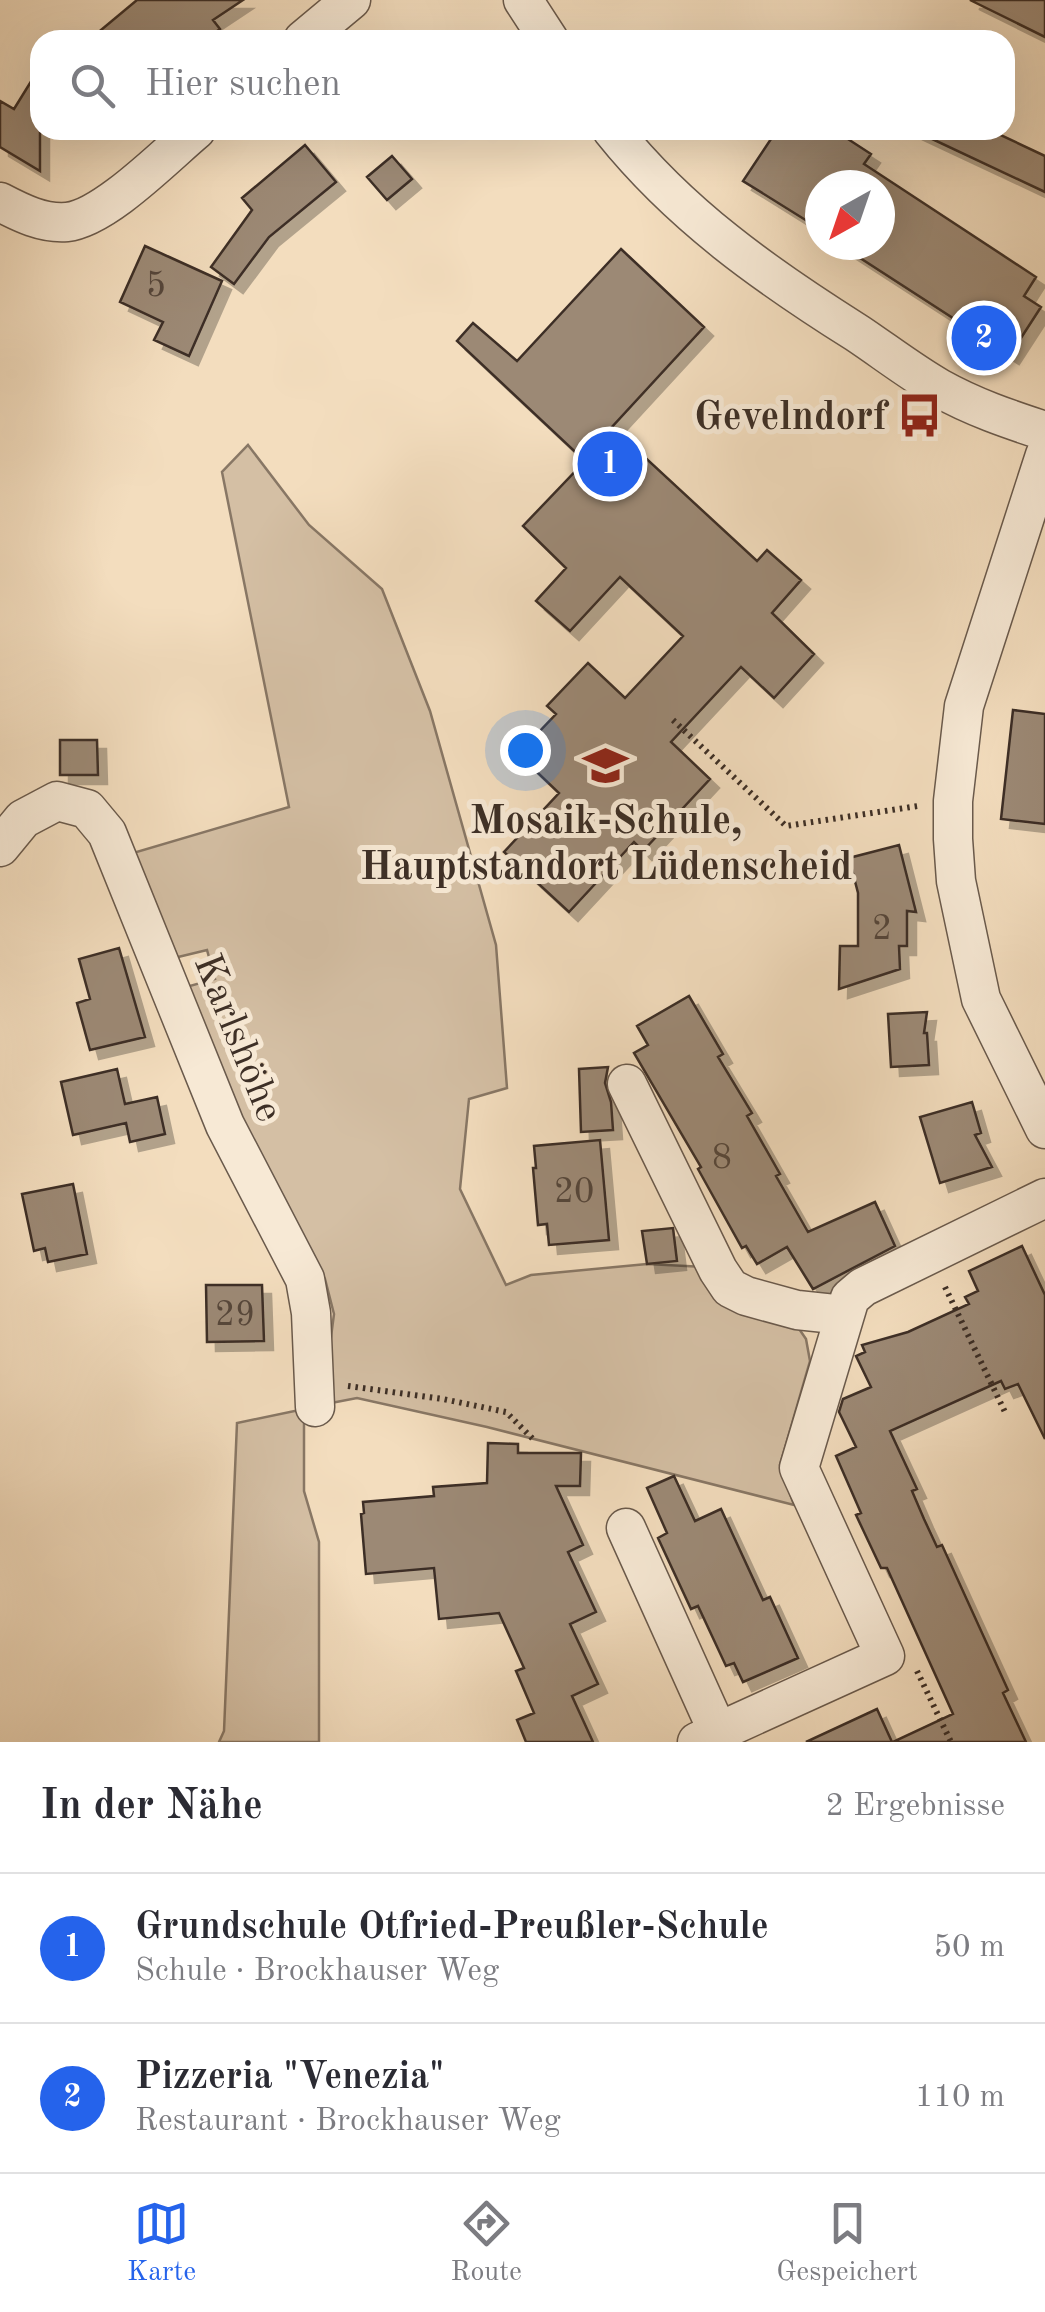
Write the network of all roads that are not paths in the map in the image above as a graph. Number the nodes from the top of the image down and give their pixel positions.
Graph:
1 (350, 0) edge
2 (523, 0) edge
3 (315, 30) edge
4 (542, 30) edge
5 (184, 140) edge
6 (621, 140) edge
7 (0, 202) edge
8 (1045, 431) edge
9 (1045, 455) edge
10 (0, 848) edge
11 (627, 1084) dead end
12 (1045, 1129) edge
13 (1045, 1198) edge
14 (844, 1315) junction
15 (316, 1394) road end
16 (626, 1528) dead end
17 (708, 1737) edge

1 - 3 street
2 - 4 street
5 - 7 street
6 - 8 street
9 - 12 street
10 - 15 street, Karlshöhe
11 - 14 street
13 - 14 street
14 - 17 street
16 - 17 street

